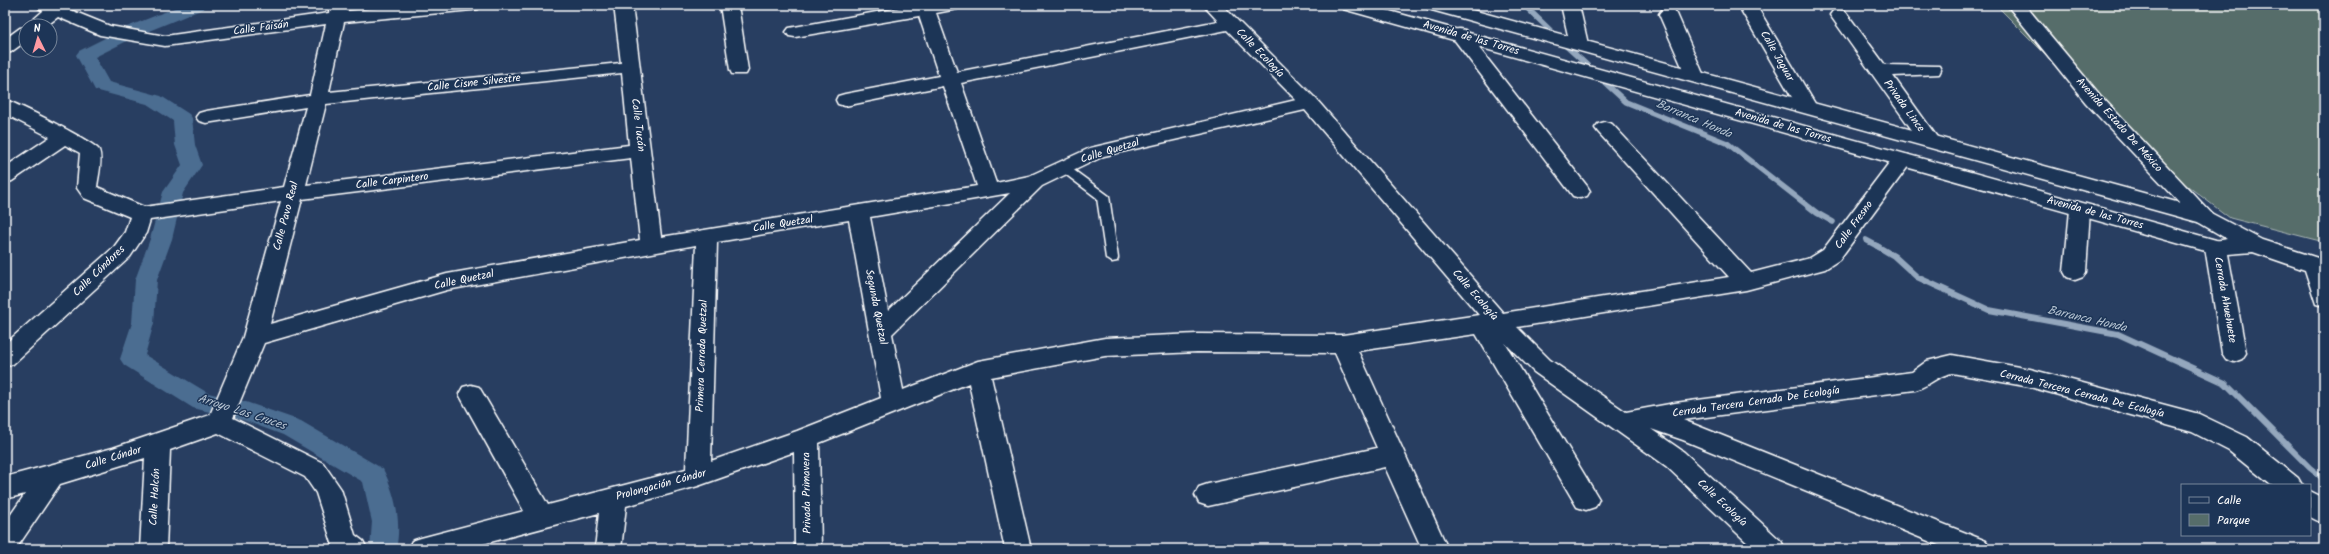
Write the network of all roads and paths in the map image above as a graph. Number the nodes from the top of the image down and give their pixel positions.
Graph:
1 (472, 5) edge
2 (624, 5) edge
3 (729, 5) edge
4 (951, 5) edge
5 (1212, 5) edge
6 (1349, 5) edge
7 (1570, 5) edge
8 (1747, 5) edge
9 (2016, 5) edge
10 (1438, 6) edge
11 (54, 7) edge
12 (925, 7) edge
13 (338, 11) edge
14 (1668, 14) dead end
15 (1839, 15) dead end
16 (43, 18) edge
17 (1232, 24) junction
18 (795, 32) dead end
19 (1458, 34) junction
20 (18, 38) edge
21 (1579, 44) junction
22 (5, 48) edge
23 (631, 67) junction
24 (739, 70) dead end
25 (1932, 70) dead end
26 (1879, 71) junction
27 (1695, 76) junction
28 (949, 79) junction
29 (318, 99) junction
30 (845, 100) dead end
31 (1309, 103) junction
32 (5, 106) edge
33 (1807, 107) junction
34 (206, 117) dead end
35 (1605, 128) dead end
36 (65, 136) junction
37 (1929, 140) junction
38 (642, 150) junction
39 (1902, 160) junction
40 (1064, 167) junction
41 (5, 176) edge
42 (1035, 181) junction
43 (989, 191) junction
44 (1580, 191) dead end
45 (292, 193) junction
46 (2080, 210) junction
47 (858, 212) junction
48 (142, 214) junction
49 (2205, 217) junction
50 (707, 236) junction
51 (2254, 245) junction
52 (651, 246) junction
53 (2216, 247) junction
54 (1112, 258) dead end
55 (2320, 266) edge
56 (2075, 272) dead end
57 (1746, 282) junction
58 (2324, 298) edge
59 (1490, 323) junction
60 (881, 331) junction
61 (255, 337) junction
62 (1343, 344) junction
63 (2234, 353) dead end
64 (5, 358) edge
65 (978, 370) junction
66 (471, 394) dead end
67 (894, 403) junction
68 (221, 418) junction
69 (1634, 420) junction
70 (806, 438) junction
71 (158, 445) junction
72 (1393, 455) junction
73 (698, 476) junction
74 (51, 477) junction
75 (2288, 484) edge
76 (5, 488) edge
77 (1208, 495) dead end
78 (614, 497) junction
79 (1586, 499) dead end
80 (2311, 503) edge
81 (2324, 514) edge
82 (541, 518) junction
83 (5, 544) edge
84 (435, 547) edge
85 (153, 549) edge
86 (354, 549) edge
87 (608, 549) edge
88 (808, 549) edge
89 (1018, 549) edge
90 (1435, 549) edge
91 (1772, 549) edge
92 (1977, 549) edge

1 - 13 street, Calle Faisán
2 - 23 street, Calle Tucán
3 - 24 street
4 - 12 street
5 - 17 street, Calle Ecología
6 - 19 street, Avenida de las Torres
7 - 21 street
8 - 33 street, Calle Jaguar
9 - 49 street, Avenida Estado De México
10 - 21 street, Avenida de las Torres
11 - 13 street, Calle Faisán
11 - 16 street
12 - 18 street
12 - 28 street
13 - 29 street, Calle Pavo Real
14 - 27 street
15 - 26 street, Privada Lince
17 - 28 street
17 - 31 street, Calle Ecología
19 - 39 street, Avenida de las Torres
19 - 44 street
20 - 22 street
21 - 27 street, Avenida de las Torres
23 - 29 street, Calle Cisne Silvestre
23 - 38 street, Calle Tucán
25 - 26 street, Privada Lince
26 - 37 street, Privada Lince
27 - 33 street, Avenida de las Torres
28 - 30 street
28 - 43 street
29 - 34 street, Calle Cisne Silvestre
29 - 45 street, Calle Pavo Real
31 - 40 street, Calle Quetzal
31 - 59 street, Calle Ecología
32 - 36 street
33 - 37 street, Avenida de las Torres
35 - 57 street
36 - 41 street
36 - 48 street
37 - 49 street, Avenida de las Torres
38 - 45 street, Calle Carpintero
38 - 52 street, Calle Tucán
39 - 46 street, Avenida de las Torres
39 - 57 street, Calle Fresno
40 - 42 street, Calle Quetzal
40 - 54 lane
42 - 43 street, Calle Quetzal
42 - 60 street
43 - 47 street, Calle Quetzal
45 - 48 street, Calle Carpintero
45 - 61 street, Calle Pavo Real
46 - 53 street, Avenida de las Torres
46 - 56 street
47 - 50 street, Calle Quetzal
47 - 60 street, Segunda Quetzal
48 - 64 street, Calle Cóndores
49 - 51 street
49 - 53 street, Avenida Estado De México
50 - 52 street, Calle Quetzal
50 - 73 street, Primera Cerrada Quetzal
51 - 53 street, Avenida de las Torres
51 - 55 street
52 - 61 street, Calle Quetzal
53 - 63 street, Cerrada Ahuehuete
55 - 58 street
57 - 59 street, Calle Fresno
59 - 62 street, Calle Fresno
59 - 69 street, Calle Ecología
59 - 79 street
60 - 67 street, Segunda Quetzal
61 - 68 street, Calle Pavo Real
62 - 65 street, Prolongación Cóndor
62 - 72 street
65 - 67 street, Prolongación Cóndor
65 - 89 street
66 - 82 street
67 - 70 street, Prolongación Cóndor
68 - 71 street, Calle Cóndor
68 - 86 street
69 - 75 street, Cerrada Tercera Cerrada De Ecología
69 - 91 street, Calle Ecología
69 - 92 street
70 - 73 street, Prolongación Cóndor
70 - 88 street, Privada Primavera
71 - 74 street, Calle Cóndor
71 - 85 street, Calle Halcón
72 - 77 street
72 - 90 street
73 - 78 street, Prolongación Cóndor
74 - 76 street, Calle Cóndor
74 - 83 street
78 - 82 street, Prolongación Cóndor
78 - 87 street
80 - 81 street
82 - 84 street, Prolongación Cóndor

